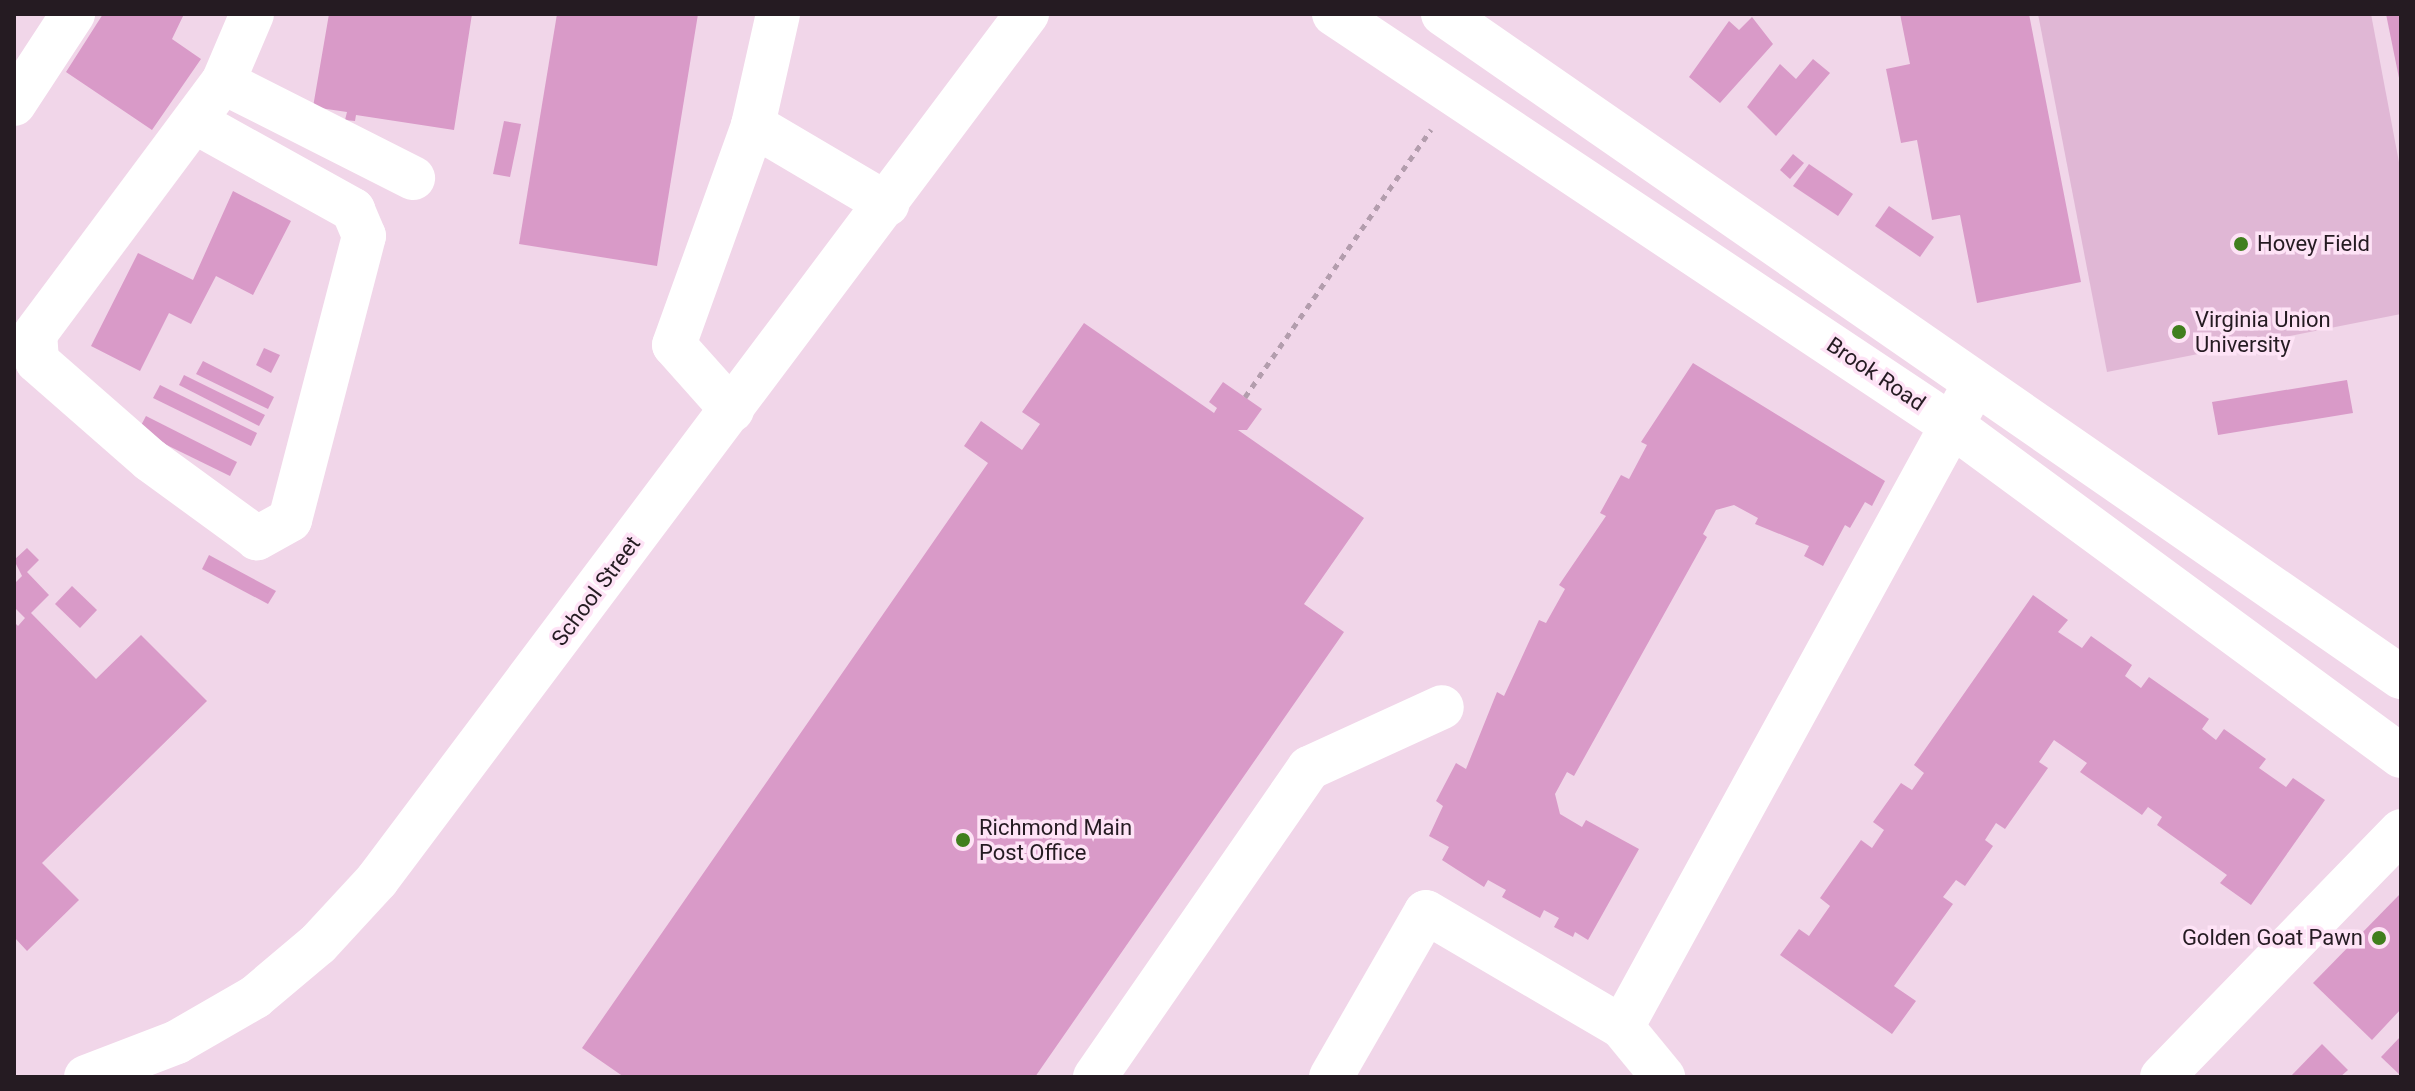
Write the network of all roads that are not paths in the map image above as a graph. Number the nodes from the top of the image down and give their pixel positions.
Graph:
1 (252, 14) edge
2 (778, 14) edge
3 (1027, 14) edge
4 (1334, 14) edge
5 (1443, 14) edge
6 (67, 16) edge
7 (223, 82) junction
8 (14, 104) edge
9 (197, 123) junction
10 (753, 125) junction
11 (413, 178) dead end
12 (887, 204) junction
13 (1975, 383) junction
14 (732, 410) junction
15 (1954, 427) junction
16 (2401, 677) edge
17 (1442, 707) dead end
18 (2401, 756) edge
19 (2401, 831) edge
20 (1622, 1027) junction
21 (86, 1077) edge
22 (1095, 1077) edge
23 (1331, 1077) edge
24 (1663, 1077) edge
25 (2162, 1077) edge

1 - 7 main road
2 - 10 main road
3 - 12 main road, School Street
4 - 15 main road, Brook Road
5 - 13 main road
6 - 8 main road
7 - 9 main road
7 - 11 main road
9 - 9 main road
10 - 12 main road
10 - 14 main road
12 - 14 main road, School Street
13 - 15 main road
13 - 16 main road
14 - 21 main road, School Street
15 - 18 main road, Brook Road
15 - 20 main road
17 - 22 main road
19 - 25 main road
20 - 23 main road
20 - 24 main road

